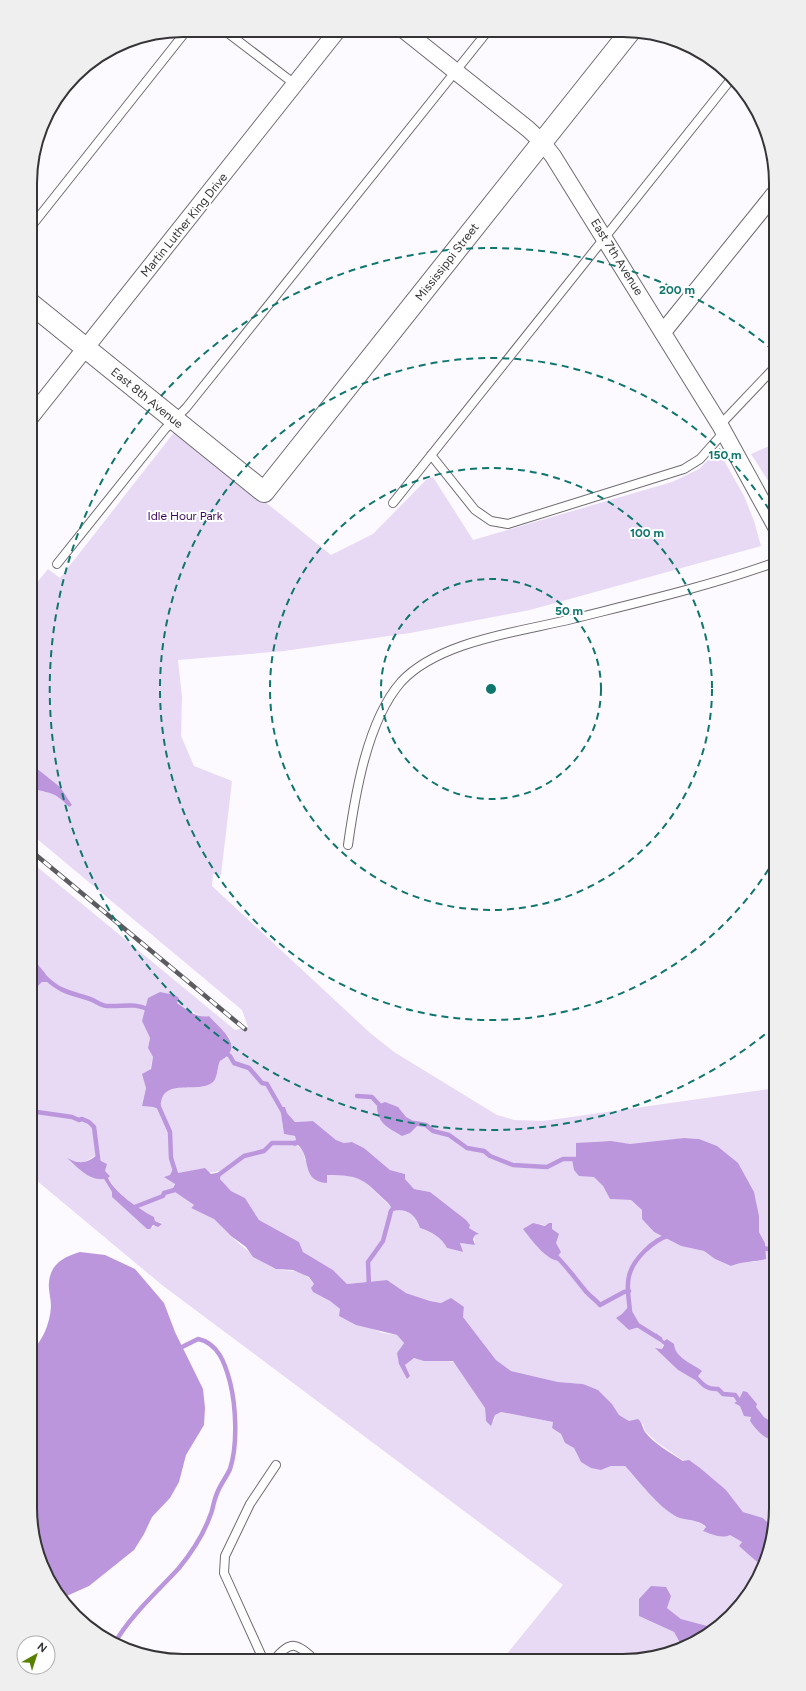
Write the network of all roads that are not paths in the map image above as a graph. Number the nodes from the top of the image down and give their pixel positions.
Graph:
1 (181, 37) edge
2 (233, 37) edge
3 (332, 37) edge
4 (412, 37) edge
5 (483, 37) edge
6 (626, 37) edge
7 (455, 72) junction
8 (728, 82) edge
9 (296, 85) junction
10 (542, 142) junction
11 (769, 201) edge
12 (37, 219) edge
13 (605, 237) junction
14 (37, 309) edge
15 (663, 332) junction
16 (86, 348) junction
17 (769, 374) edge
18 (37, 409) edge
19 (174, 420) junction
20 (722, 428) junction
21 (431, 456) junction
22 (264, 492) joint
23 (393, 503) dead end
24 (769, 514) edge
25 (57, 564) dead end
26 (769, 564) edge
27 (348, 844) dead end
28 (276, 1465) dead end
29 (261, 1654) edge
30 (279, 1654) edge
31 (308, 1654) edge

1 - 12 lane
2 - 9 lane
3 - 9 street, Martin Luther King Drive
4 - 7 street, East 7th Avenue
5 - 7 lane
6 - 10 street, Mississippi Street
7 - 10 street, East 7th Avenue
7 - 19 lane
8 - 13 lane
9 - 16 street, Martin Luther King Drive
10 - 13 street, East 7th Avenue
10 - 22 street, Mississippi Street
11 - 15 street
13 - 15 street, East 7th Avenue
13 - 21 lane
14 - 16 street, East 8th Avenue
15 - 20 street, East 7th Avenue
16 - 18 street, Martin Luther King Drive
16 - 19 street, East 8th Avenue
17 - 20 lane
19 - 22 street, East 8th Avenue
19 - 25 lane
20 - 21 lane
20 - 24 street, East 7th Avenue
21 - 23 lane
26 - 27 lane
28 - 29 lane
30 - 31 lane

